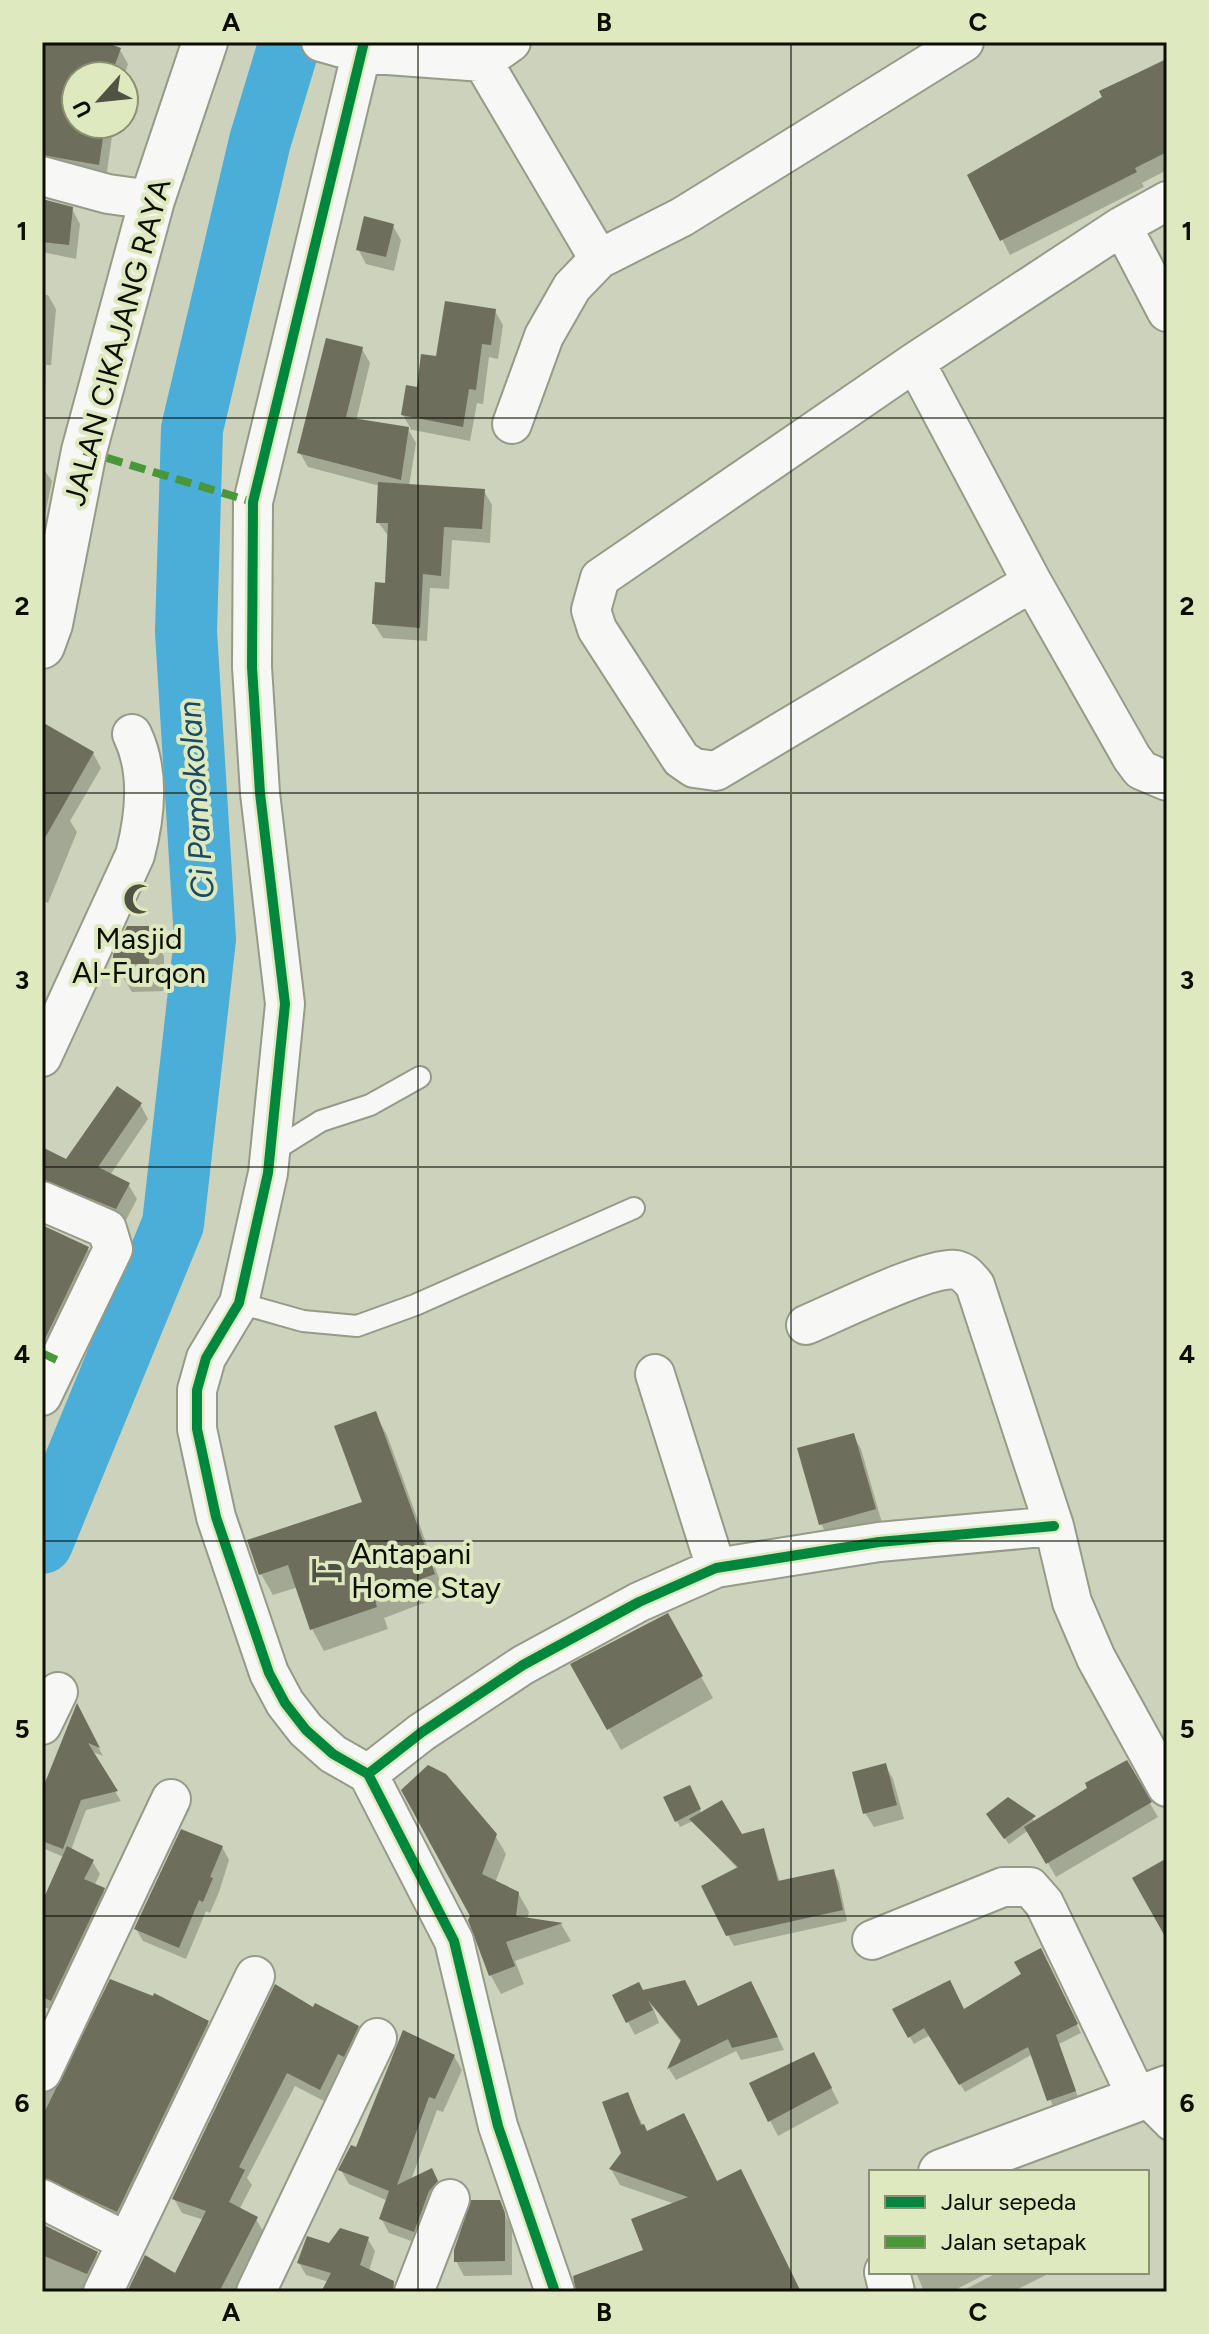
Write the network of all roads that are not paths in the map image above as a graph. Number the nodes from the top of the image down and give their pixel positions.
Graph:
1 (205, 42) edge
2 (964, 42) edge
3 (344, 46) edge
4 (497, 52) edge
5 (42, 176) edge
6 (152, 200) junction
7 (1167, 201) edge
8 (1122, 226) junction
9 (599, 259) junction
10 (1167, 312) edge
11 (915, 362) junction
12 (512, 424) dead end
13 (1032, 582) junction
14 (42, 646) edge
15 (132, 734) dead end
16 (1167, 781) edge
17 (42, 1057) edge
18 (420, 1077) dead end
19 (270, 1153) junction
20 (42, 1201) edge
21 (634, 1208) dead end
22 (239, 1303) junction
23 (806, 1325) dead end
24 (50, 1357) edge
25 (655, 1374) dead end
26 (42, 1396) edge
27 (1054, 1526) junction
28 (716, 1568) junction
29 (368, 1774) junction
30 (1167, 1787) edge
31 (171, 1799) dead end
32 (872, 1940) dead end
33 (255, 1976) dead end
34 (377, 2038) dead end
35 (42, 2072) edge
36 (1158, 2106) edge
37 (948, 2170) edge
38 (42, 2199) edge
39 (450, 2199) dead end
40 (127, 2242) junction
41 (103, 2292) edge
42 (256, 2292) edge
43 (414, 2292) edge
44 (555, 2292) edge

1 - 6 main road, JALAN CIKAJANG RAYA
2 - 9 street
3 - 4 street
3 - 19 street
4 - 9 street
5 - 6 street
6 - 14 main road, JALAN CIKAJANG RAYA
7 - 8 street
8 - 10 street
8 - 11 street
9 - 12 street
11 - 13 street
11 - 13 street
13 - 16 street
15 - 17 street
18 - 19 lane
19 - 22 street
20 - 24 street
21 - 22 lane
22 - 29 street
23 - 27 street
24 - 26 street
25 - 28 street
27 - 28 street
27 - 30 street
28 - 29 street
29 - 44 street
31 - 35 street
32 - 36 street
33 - 40 street
34 - 42 street
36 - 37 main road
38 - 40 street
39 - 43 street
40 - 41 street

